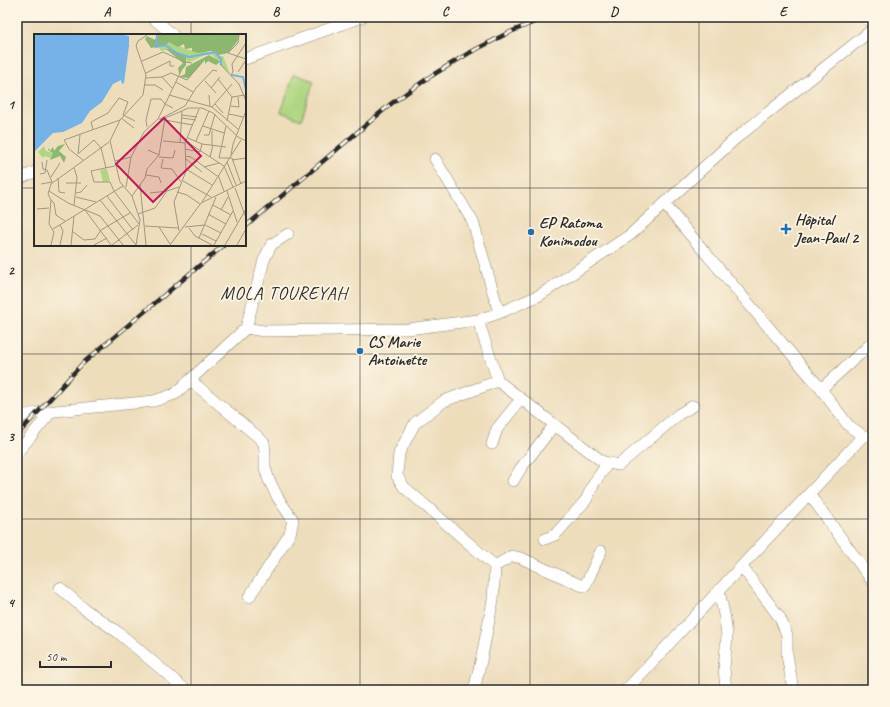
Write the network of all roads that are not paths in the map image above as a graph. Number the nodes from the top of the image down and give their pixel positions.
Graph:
1 (152, 17) edge
2 (362, 17) edge
3 (866, 17) edge
4 (873, 28) edge
5 (172, 34) edge
6 (246, 59) edge
7 (436, 159) dead end
8 (34, 172) edge
9 (17, 182) edge
10 (664, 204) junction
11 (288, 234) dead end
12 (499, 313) junction
13 (478, 320) junction
14 (246, 328) junction
15 (873, 342) edge
16 (190, 380) junction
17 (498, 381) junction
18 (821, 389) junction
19 (521, 399) junction
20 (693, 406) dead end
21 (51, 412) junction
22 (17, 417) edge
23 (554, 425) junction
24 (868, 436) edge
25 (492, 444) dead end
26 (17, 453) edge
27 (608, 463) junction
28 (514, 481) dead end
29 (810, 495) junction
30 (545, 539) dead end
31 (601, 551) dead end
32 (495, 566) junction
33 (742, 567) junction
34 (873, 582) edge
35 (60, 588) dead end
36 (719, 591) junction
37 (249, 597) dead end
38 (186, 690) edge
39 (474, 690) edge
40 (626, 690) edge
41 (726, 690) edge
42 (793, 690) edge

1 - 5 street
2 - 6 street
3 - 4 street
4 - 10 street
7 - 12 street
8 - 9 street
10 - 12 street
10 - 18 street
11 - 14 street
12 - 13 street
13 - 14 street
13 - 17 street
14 - 16 street
15 - 18 street
16 - 21 street
16 - 37 street
17 - 19 street
17 - 32 street
18 - 24 street
19 - 23 street
19 - 25 street
20 - 27 street
21 - 22 street
21 - 26 street
23 - 27 street
23 - 28 street
24 - 29 street
27 - 30 street
29 - 33 street
29 - 34 street
31 - 32 street
32 - 39 street
33 - 36 street
33 - 42 street
35 - 38 street
36 - 40 street
36 - 41 street

